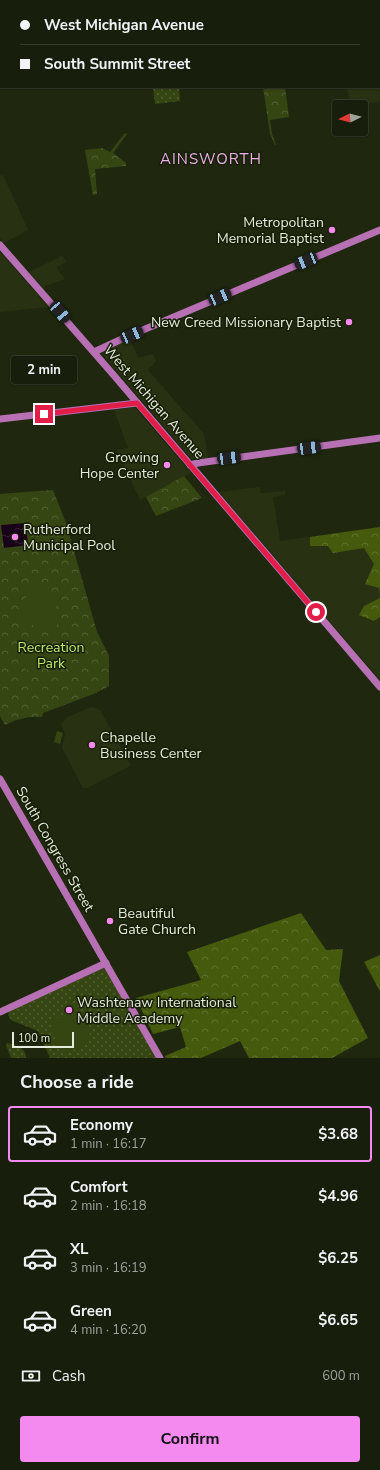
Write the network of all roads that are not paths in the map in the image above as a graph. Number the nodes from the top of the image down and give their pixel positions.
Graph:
1 (380, 230) edge
2 (0, 245) edge
3 (94, 352) junction
4 (137, 403) junction
5 (0, 419) edge
6 (380, 438) edge
7 (190, 465) junction
8 (380, 687) edge
9 (0, 779) edge
10 (106, 963) junction
11 (0, 1012) edge
12 (160, 1058) edge

1 - 3 street
2 - 3 street, West Michigan Avenue
3 - 4 street, West Michigan Avenue
4 - 5 street
4 - 7 street, West Michigan Avenue
6 - 7 street
7 - 8 street, West Michigan Avenue
9 - 10 street, South Congress Street
10 - 11 street
10 - 12 street, South Congress Street

